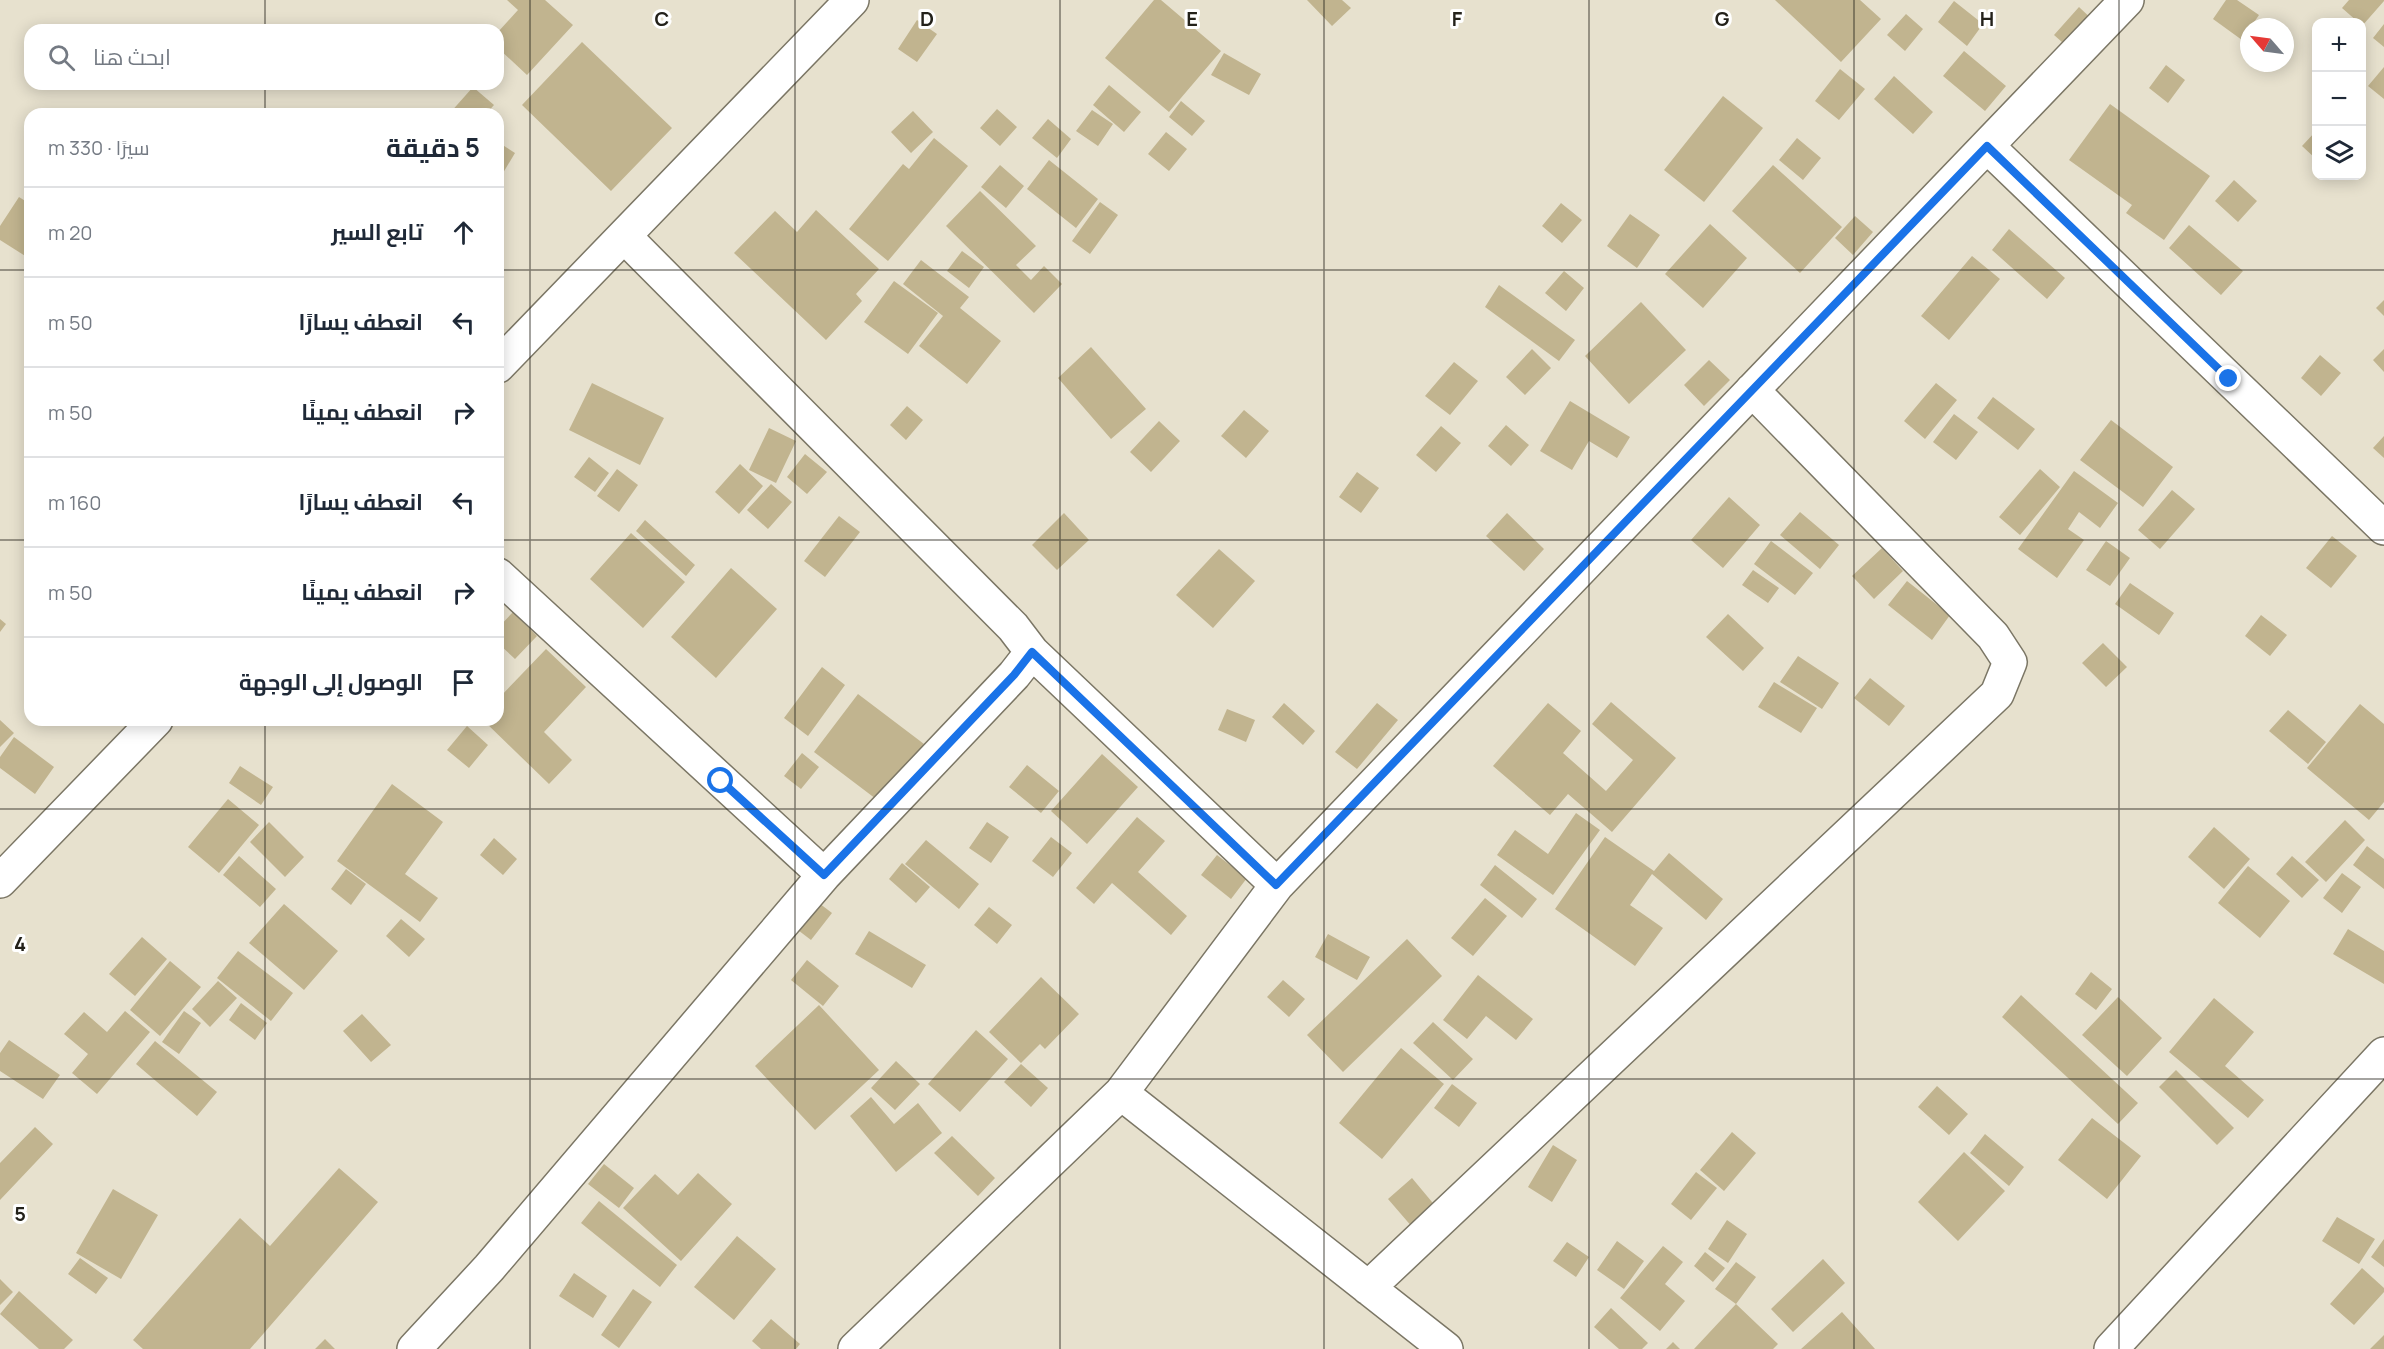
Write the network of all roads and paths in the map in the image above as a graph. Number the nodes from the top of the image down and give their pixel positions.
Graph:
1 (852, 0) edge
2 (2127, 0) edge
3 (1987, 146) junction
4 (624, 236) junction
5 (504, 360) edge
6 (1752, 390) junction
7 (2384, 528) edge
8 (504, 581) edge
9 (1032, 652) junction
10 (150, 726) edge
11 (824, 875) junction
12 (0, 881) edge
13 (1276, 885) junction
14 (2384, 1054) edge
15 (1121, 1093) junction
16 (1368, 1288) junction
17 (414, 1349) edge
18 (855, 1349) edge
19 (1446, 1349) edge
20 (2111, 1349) edge

1 - 4 street
2 - 3 street
3 - 6 street
3 - 7 street
4 - 5 street
4 - 9 street
6 - 13 street
6 - 16 street
8 - 11 street
9 - 11 street
9 - 13 street
10 - 12 street
11 - 17 street
13 - 15 street
14 - 20 street
15 - 16 street
15 - 18 street
16 - 19 street

